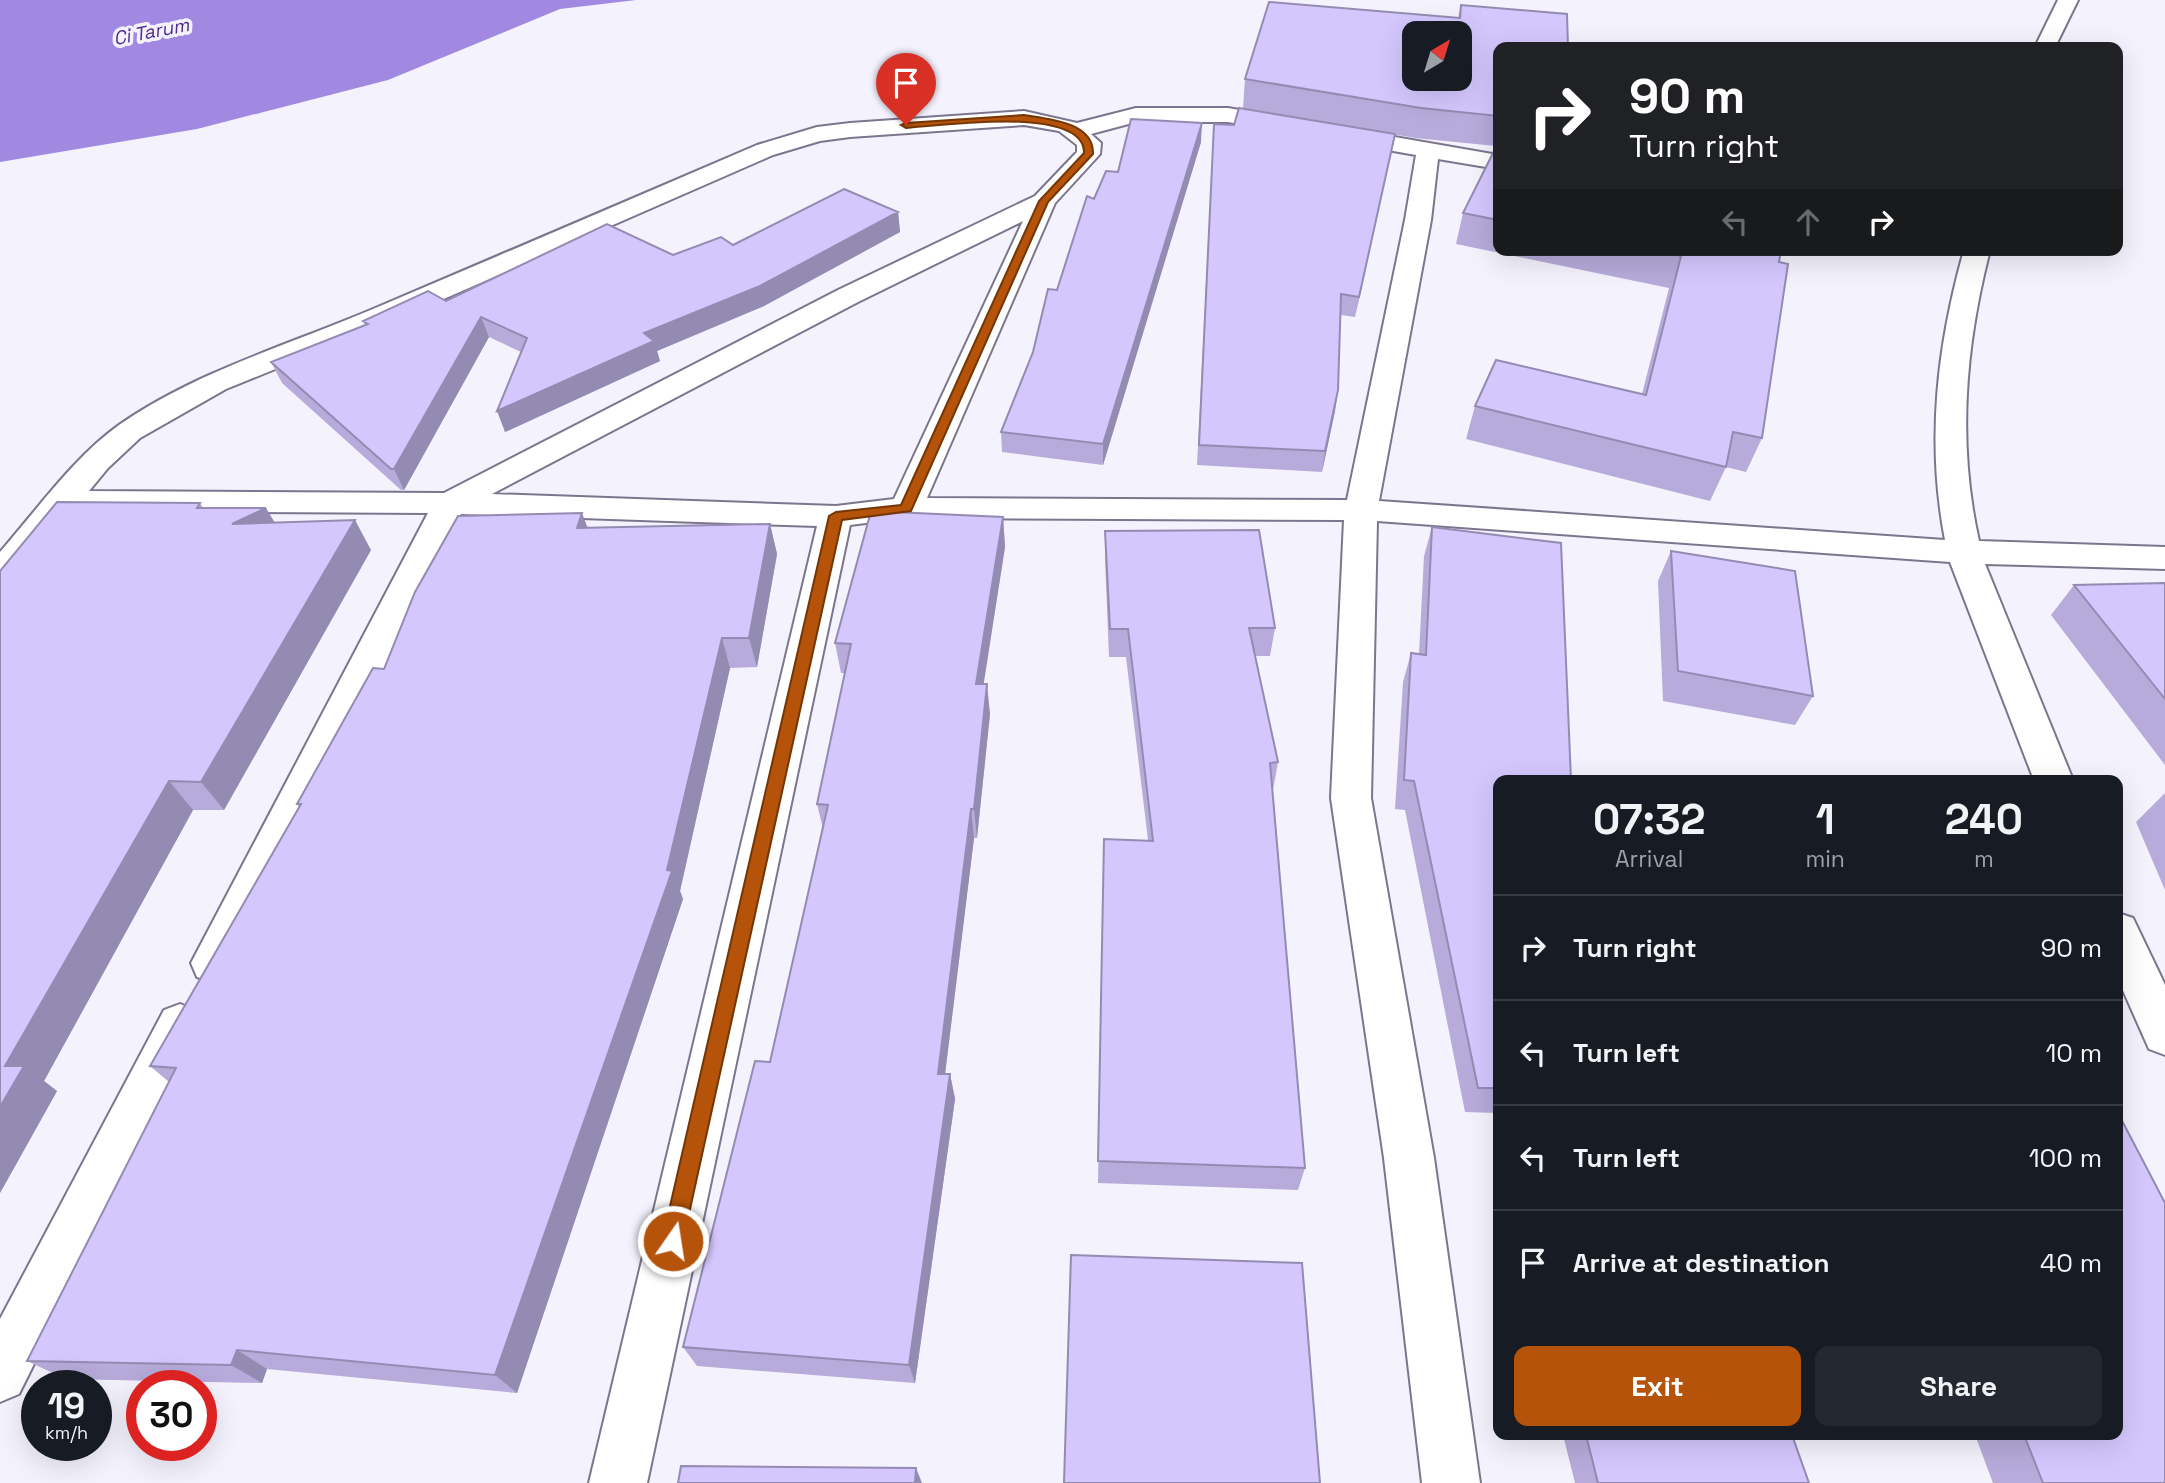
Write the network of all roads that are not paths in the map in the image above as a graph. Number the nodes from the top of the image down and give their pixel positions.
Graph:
1 (2068, 0) edge
2 (2047, 42) edge
3 (1076, 131) junction
4 (1428, 149) junction
5 (1493, 161) edge
6 (1044, 201) junction
7 (1976, 256) edge
8 (65, 501) junction
9 (450, 503) junction
10 (906, 508) junction
11 (1361, 510) junction
12 (836, 516) junction
13 (1964, 552) junction
14 (2165, 558) edge
15 (0, 574) edge
16 (2051, 775) edge
17 (2123, 942) edge
18 (2165, 1034) edge
19 (0, 1375) edge
20 (618, 1483) edge
21 (1451, 1483) edge

1 - 2 street
3 - 4 street
3 - 6 street
3 - 8 street
4 - 5 street
4 - 11 street
6 - 9 street
6 - 10 street
7 - 13 street
8 - 9 street
8 - 15 street
9 - 12 street
9 - 19 street
10 - 11 street
10 - 12 street
11 - 13 street
11 - 21 street
12 - 20 street
13 - 14 street
13 - 16 street
17 - 18 street

